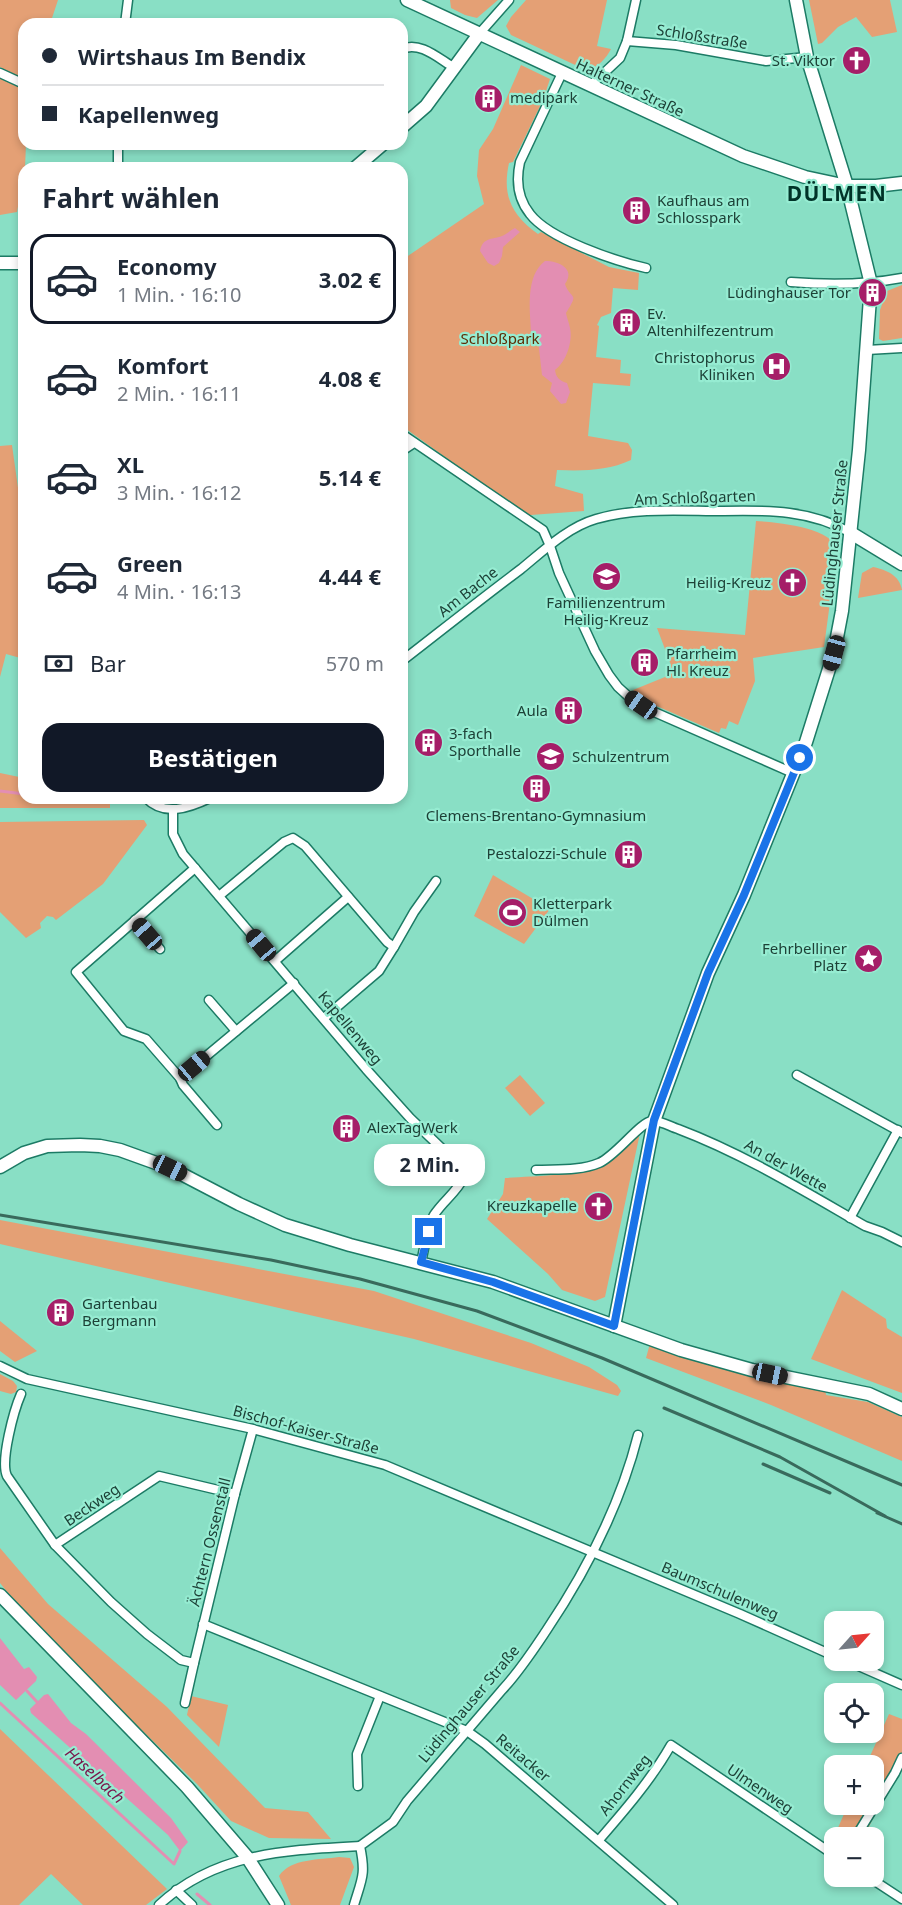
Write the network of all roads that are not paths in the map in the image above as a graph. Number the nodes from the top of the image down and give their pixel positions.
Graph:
1 (128, 0) edge
2 (407, 0) edge
3 (509, 0) edge
4 (636, 0) edge
5 (796, 0) edge
6 (126, 18) edge
7 (478, 34) junction
8 (627, 41) junction
9 (408, 46) edge
10 (807, 57) junction
11 (453, 67) junction
12 (0, 72) edge
13 (562, 73) junction
14 (18, 81) edge
15 (590, 86) junction
16 (408, 122) edge
17 (376, 150) edge
18 (362, 162) edge
19 (902, 183) edge
20 (847, 186) junction
21 (0, 262) edge
22 (18, 263) edge
23 (646, 268) dead end
24 (902, 278) edge
25 (791, 282) dead end
26 (871, 284) junction
27 (902, 348) edge
28 (867, 350) junction
29 (408, 438) edge
30 (414, 443) junction
31 (408, 447) edge
32 (851, 533) junction
33 (550, 546) junction
34 (902, 564) edge
35 (408, 656) edge
36 (793, 773) junction
37 (153, 804) edge
38 (195, 804) edge
39 (172, 810) junction
40 (195, 868) junction
41 (436, 881) dead end
42 (219, 896) junction
43 (348, 897) junction
44 (135, 920) junction
45 (394, 947) junction
46 (160, 949) dead end
47 (275, 961) junction
48 (294, 983) junction
49 (209, 1000) dead end
50 (324, 1018) junction
51 (236, 1032) junction
52 (797, 1075) dead end
53 (180, 1078) junction
54 (654, 1120) junction
55 (218, 1125) dead end
56 (900, 1132) edge
57 (0, 1167) edge
58 (536, 1170) dead end
59 (850, 1218) junction
60 (902, 1242) edge
61 (421, 1262) junction
62 (614, 1326) junction
63 (0, 1366) edge
64 (21, 1394) dead end
65 (902, 1409) edge
66 (253, 1429) junction
67 (638, 1435) dead end
68 (235, 1494) junction
69 (55, 1545) junction
70 (594, 1553) junction
71 (0, 1595) edge
72 (203, 1624) junction
73 (824, 1652) edge
74 (194, 1663) junction
75 (870, 1671) edge
76 (902, 1685) edge
77 (380, 1696) junction
78 (185, 1703) dead end
79 (467, 1731) junction
80 (671, 1745) joint
81 (902, 1758) edge
82 (358, 1786) dead end
83 (862, 1827) edge
84 (599, 1840) junction
85 (360, 1846) junction
86 (824, 1848) edge
87 (247, 1857) junction
88 (884, 1887) edge
89 (176, 1890) junction
90 (902, 1899) edge
91 (159, 1905) edge
92 (192, 1905) edge
93 (278, 1905) edge
94 (354, 1905) edge
95 (673, 1905) edge

1 - 6 street
2 - 7 street, Halterner Straße
3 - 7 street
4 - 8 street
5 - 10 street, Lüdinghauser Straße
7 - 11 street
7 - 13 street, Halterner Straße
8 - 10 street, Schloßstraße
8 - 15 street
9 - 11 street
10 - 20 street, Lüdinghauser Straße
11 - 16 street
12 - 14 street
13 - 15 street, Halterner Straße
13 - 23 street
15 - 20 street, Halterner Straße
17 - 18 street
19 - 20 street, Halterner Straße
20 - 26 street, Lüdinghauser Straße
21 - 22 street
24 - 26 street
25 - 26 street
26 - 28 street, Lüdinghauser Straße
27 - 28 street
28 - 32 street, Lüdinghauser Straße
29 - 30 street
30 - 31 street
30 - 33 street
32 - 33 street, Am Schloßgarten
32 - 34 street
32 - 36 street, Lüdinghauser Straße
33 - 35 street, Am Bache
33 - 36 street
36 - 54 street, Lüdinghauser Straße
37 - 39 street
38 - 39 street
39 - 40 street, Kapellenweg
40 - 42 street, Kapellenweg
40 - 44 street
41 - 45 street
42 - 43 street
42 - 47 street, Kapellenweg
43 - 45 street
43 - 47 street
44 - 46 street
44 - 53 street
45 - 50 street
47 - 48 street, Kapellenweg
48 - 50 street, Kapellenweg
48 - 51 street
49 - 51 street
50 - 61 street, Kapellenweg
51 - 53 street
52 - 56 street
53 - 55 street
54 - 58 street
54 - 59 street, An der Wette
54 - 62 street, Lüdinghauser Straße
56 - 59 street
57 - 61 street
59 - 60 street, An der Wette
61 - 62 street
62 - 65 street
63 - 66 street, Bischof-Kaiser-Straße
64 - 69 street, Beckweg
66 - 68 street, Ächtern Ossenstall
66 - 70 street, Bischof-Kaiser-Straße
67 - 70 street, Lüdinghauser Straße
68 - 69 street, Beckweg
68 - 72 street, Ächtern Ossenstall
69 - 74 street
70 - 73 street, Baumschulenweg
70 - 79 street, Lüdinghauser Straße
71 - 87 street
72 - 74 street, Ächtern Ossenstall
72 - 77 street, Reitacker
74 - 78 street, Ächtern Ossenstall
75 - 76 street
77 - 79 street, Reitacker
77 - 82 street
79 - 84 street, Reitacker
79 - 85 street, Lüdinghauser Straße
80 - 84 street, Ahornweg
80 - 86 street, Ulmenweg
81 - 83 street
84 - 95 street, Reitacker
85 - 87 street
85 - 94 street
87 - 89 street
87 - 93 street
88 - 90 street
89 - 91 street
89 - 92 street

